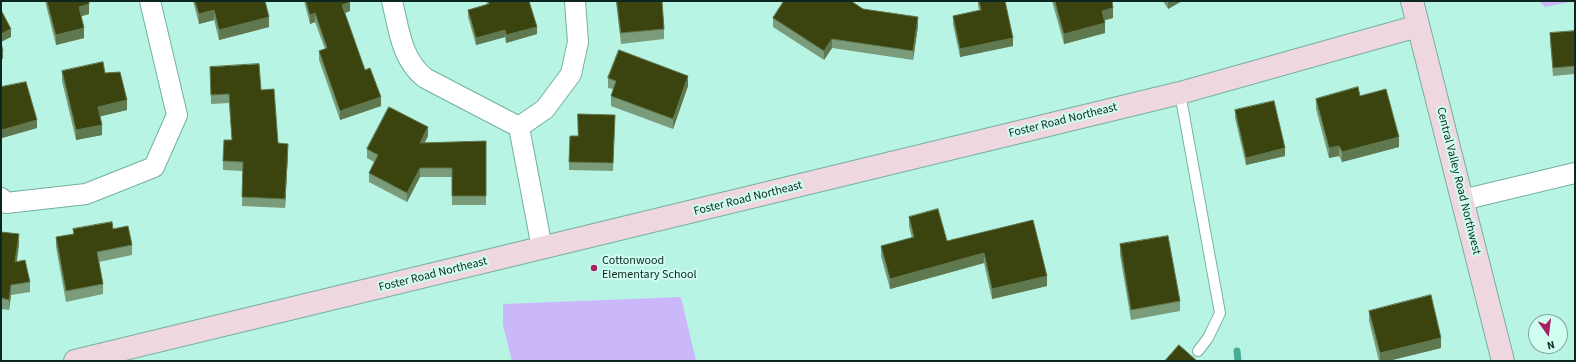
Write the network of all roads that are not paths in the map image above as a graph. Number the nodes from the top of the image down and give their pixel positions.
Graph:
1 (150, 1) edge
2 (392, 1) edge
3 (575, 1) edge
4 (1412, 1) edge
5 (1418, 26) junction
6 (1180, 93) junction
7 (519, 127) junction
8 (1575, 173) edge
9 (1, 198) edge
10 (1462, 200) junction
11 (542, 248) junction
12 (1198, 351) dead end
13 (75, 361) edge
14 (1503, 361) edge

1 - 9 street
2 - 7 street
3 - 7 street
4 - 5 street, Central Valley Road Northwest
5 - 6 street, Foster Road Northeast
5 - 10 street, Central Valley Road Northwest
6 - 11 street, Foster Road Northeast
6 - 12 lane
7 - 11 street
8 - 10 street
10 - 14 street, Central Valley Road Northwest
11 - 13 street, Foster Road Northeast

